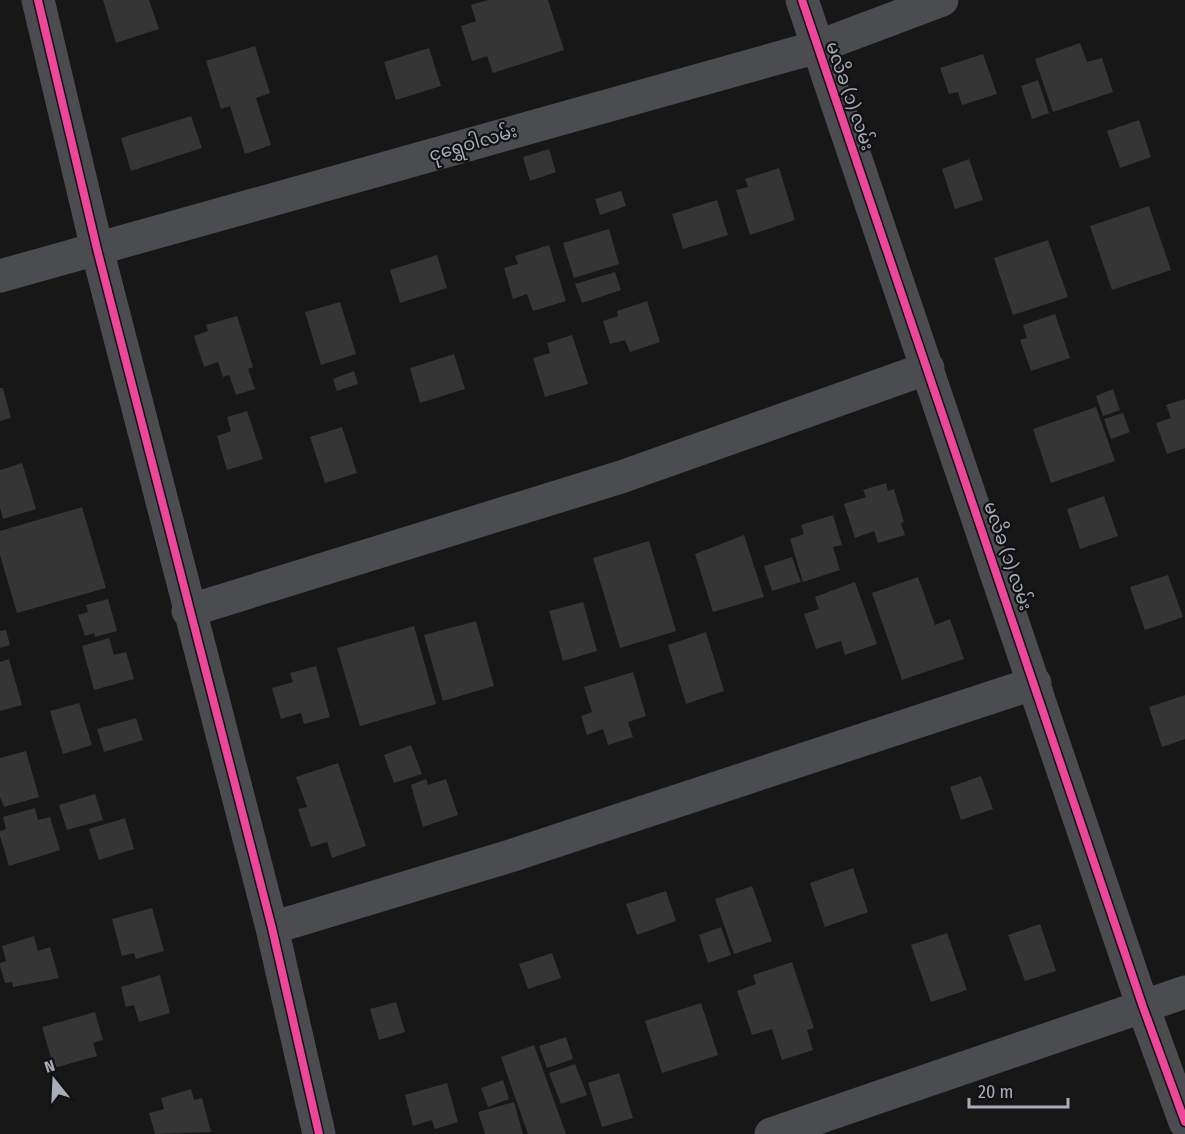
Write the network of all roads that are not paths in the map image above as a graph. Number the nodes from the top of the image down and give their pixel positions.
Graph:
1 (38, 0) edge
2 (802, 0) edge
3 (942, 0) edge
4 (817, 47) junction
5 (97, 249) junction
6 (0, 276) edge
7 (928, 368) junction
8 (188, 610) junction
9 (1035, 683) junction
10 (272, 928) junction
11 (1185, 992) edge
12 (1143, 1007) junction
13 (1185, 1122) edge
14 (319, 1134) edge
15 (771, 1134) edge

1 - 5 street
2 - 4 street, မလိခ (၁) လမ်း
3 - 4 street, ငုရွှေဝါလမ်း
4 - 5 street, ငုရွှေဝါလမ်း
4 - 7 street, မလိခ (၁) လမ်း
5 - 6 street, ငုရွှေဝါလမ်း
5 - 8 street
7 - 8 street
7 - 9 street, မလိခ (၁) လမ်း
8 - 10 street
9 - 10 street
9 - 12 street, မလိခ (၁) လမ်း
10 - 14 street
11 - 12 street
12 - 13 street, မလိခ (၁) လမ်း
12 - 15 street

